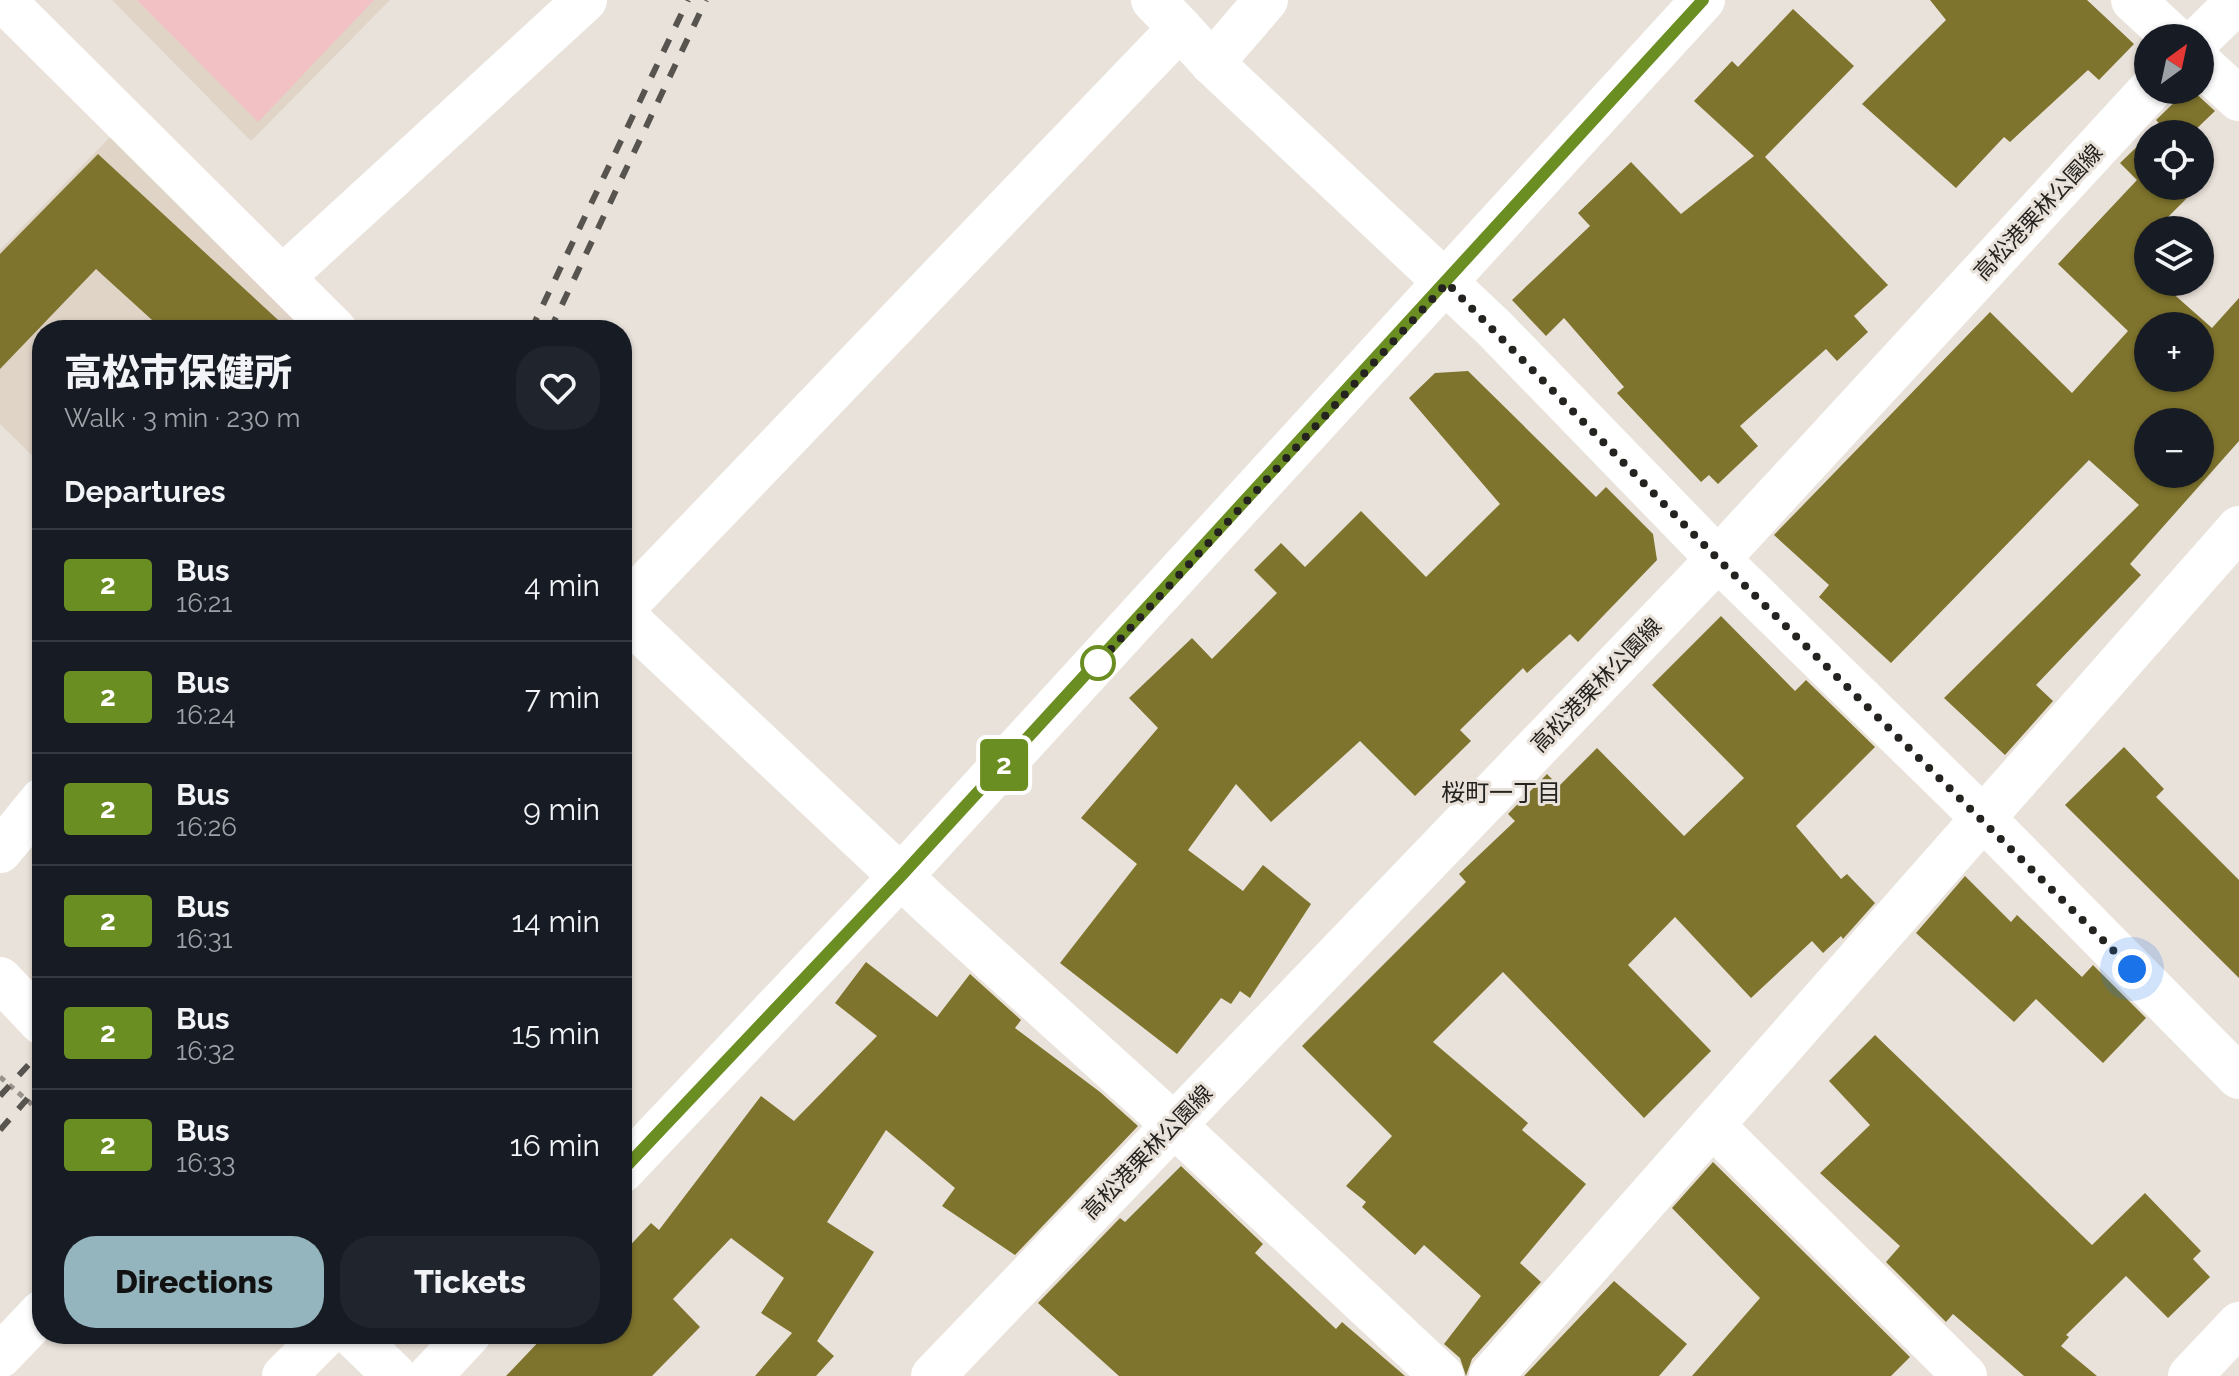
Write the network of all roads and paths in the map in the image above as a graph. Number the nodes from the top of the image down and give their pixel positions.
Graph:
1 (3, 0) edge
2 (585, 0) edge
3 (1266, 0) edge
4 (1703, 0) edge
5 (2133, 0) edge
6 (2239, 0) edge
7 (1166, 14) edge
8 (2159, 24) edge
9 (2214, 24) edge
10 (1212, 63) junction
11 (2214, 76) edge
12 (2239, 99) edge
13 (2137, 104) edge
14 (283, 277) junction
15 (1447, 283) junction
16 (325, 320) edge
17 (2239, 528) edge
18 (1718, 559) junction
19 (632, 600) edge
20 (632, 620) edge
21 (32, 812) edge
22 (1982, 817) junction
23 (0, 851) edge
24 (902, 875) junction
25 (0, 979) edge
26 (32, 1013) edge
27 (2239, 1077) edge
28 (0, 1078) edge
29 (32, 1107) edge
30 (1173, 1124) junction
31 (1713, 1126) junction
32 (632, 1160) edge
33 (32, 1322) edge
34 (2239, 1324) edge
35 (316, 1344) edge
36 (362, 1344) edge
37 (460, 1344) edge
38 (0, 1356) edge
39 (284, 1376) edge
40 (395, 1376) edge
41 (430, 1376) edge
42 (933, 1376) edge
43 (1442, 1376) edge
44 (1491, 1376) edge
45 (1965, 1376) edge
46 (2190, 1376) edge

1 - 14 street
2 - 14 street
3 - 10 street
4 - 15 street
5 - 8 street
6 - 9 street
7 - 10 street
7 - 19 street
10 - 15 street
11 - 12 street
13 - 18 street, 高松港栗林公園線
14 - 16 street
15 - 18 street
15 - 24 street
17 - 22 street
18 - 22 street
18 - 30 street, 高松港栗林公園線
20 - 24 street
21 - 23 street
22 - 27 street
22 - 31 street
24 - 30 street
24 - 32 street
25 - 26 street
28 - 29 path
30 - 42 street, 高松港栗林公園線
30 - 43 street
31 - 44 street
31 - 45 street
33 - 38 street
34 - 46 street
35 - 39 street
36 - 40 street
37 - 41 street

